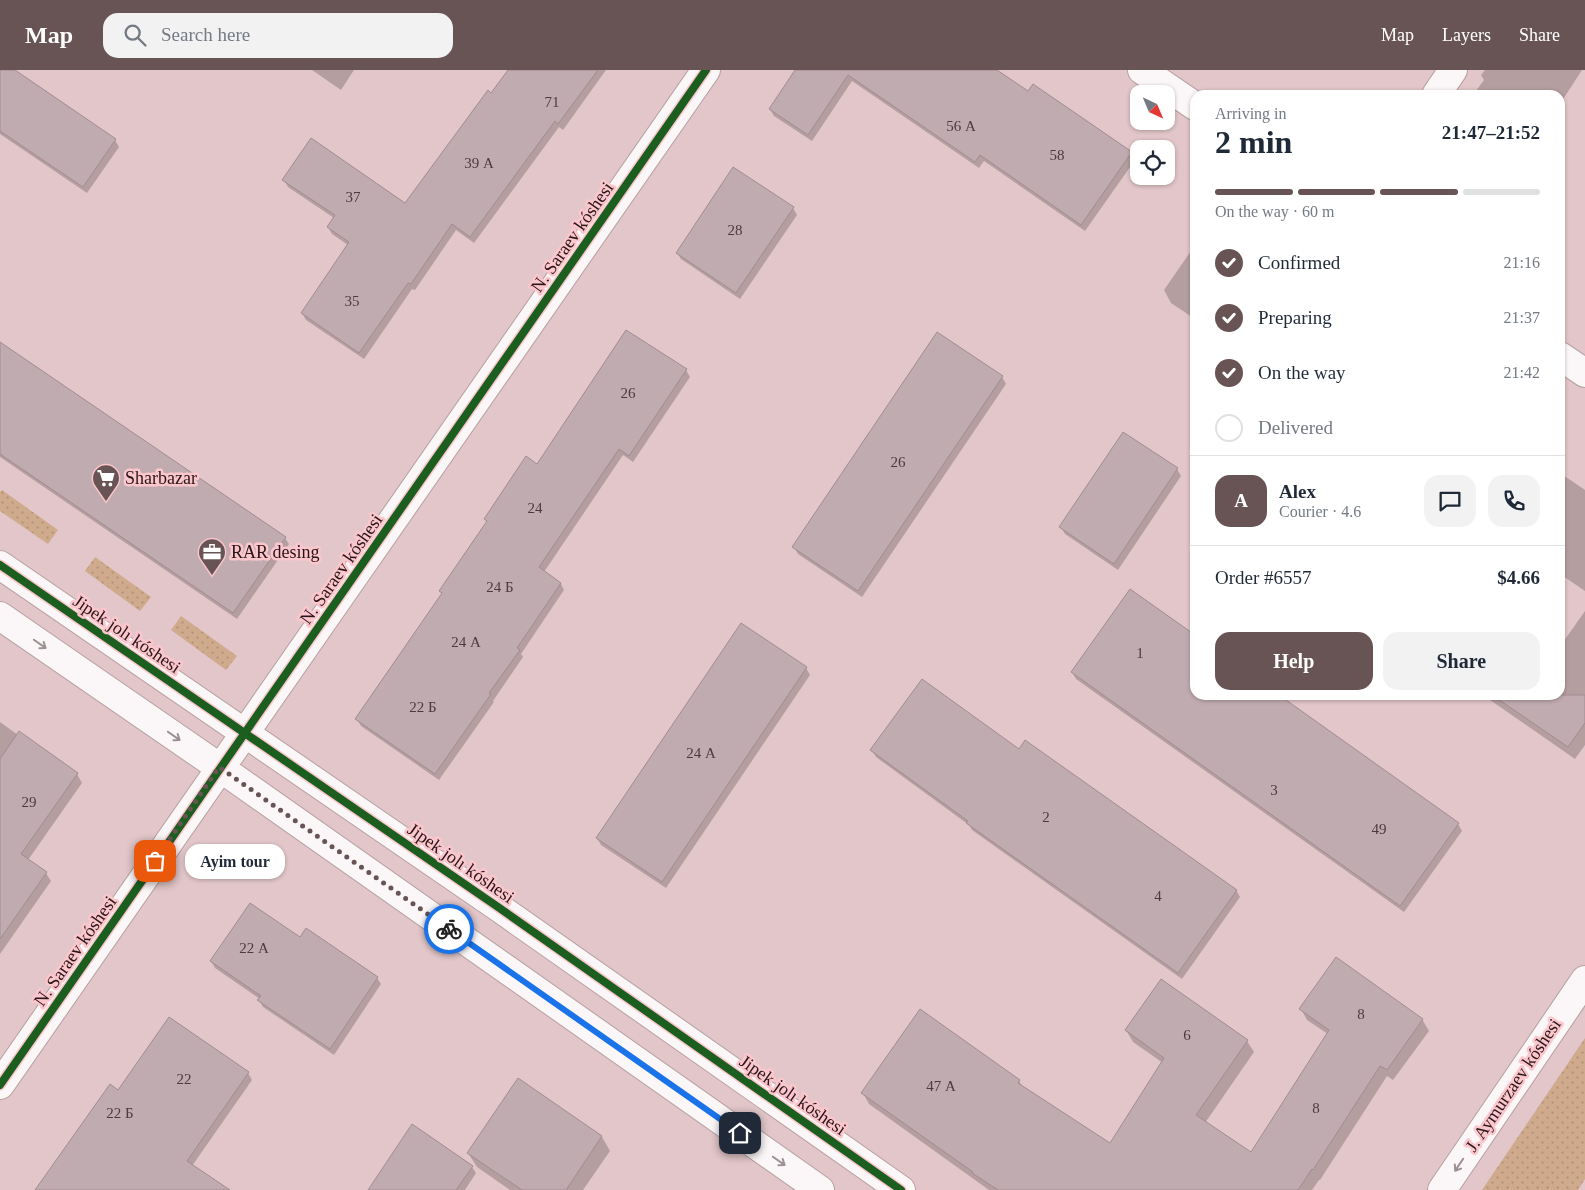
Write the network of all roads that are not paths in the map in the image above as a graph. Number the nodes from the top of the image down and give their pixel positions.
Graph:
1 (706, 70) edge
2 (1142, 70) edge
3 (1453, 70) edge
4 (1439, 90) edge
5 (1190, 103) edge
6 (1565, 359) edge
7 (1585, 373) edge
8 (0, 566) edge
9 (0, 616) edge
10 (244, 733) junction
11 (219, 767) junction
12 (1585, 980) edge
13 (0, 1085) edge
14 (820, 1190) edge
15 (901, 1190) edge
16 (1442, 1190) edge

1 - 10 street, N. Saraev kóshesi
2 - 5 street
3 - 4 street
6 - 7 street
8 - 10 street, Jipek jolı kóshesi
9 -> 11 street
10 - 11 street, N. Saraev kóshesi
10 - 15 street, Jipek jolı kóshesi
11 - 13 street, N. Saraev kóshesi
11 -> 14 street
12 -> 16 street, J. Aymurzaev kóshesi

